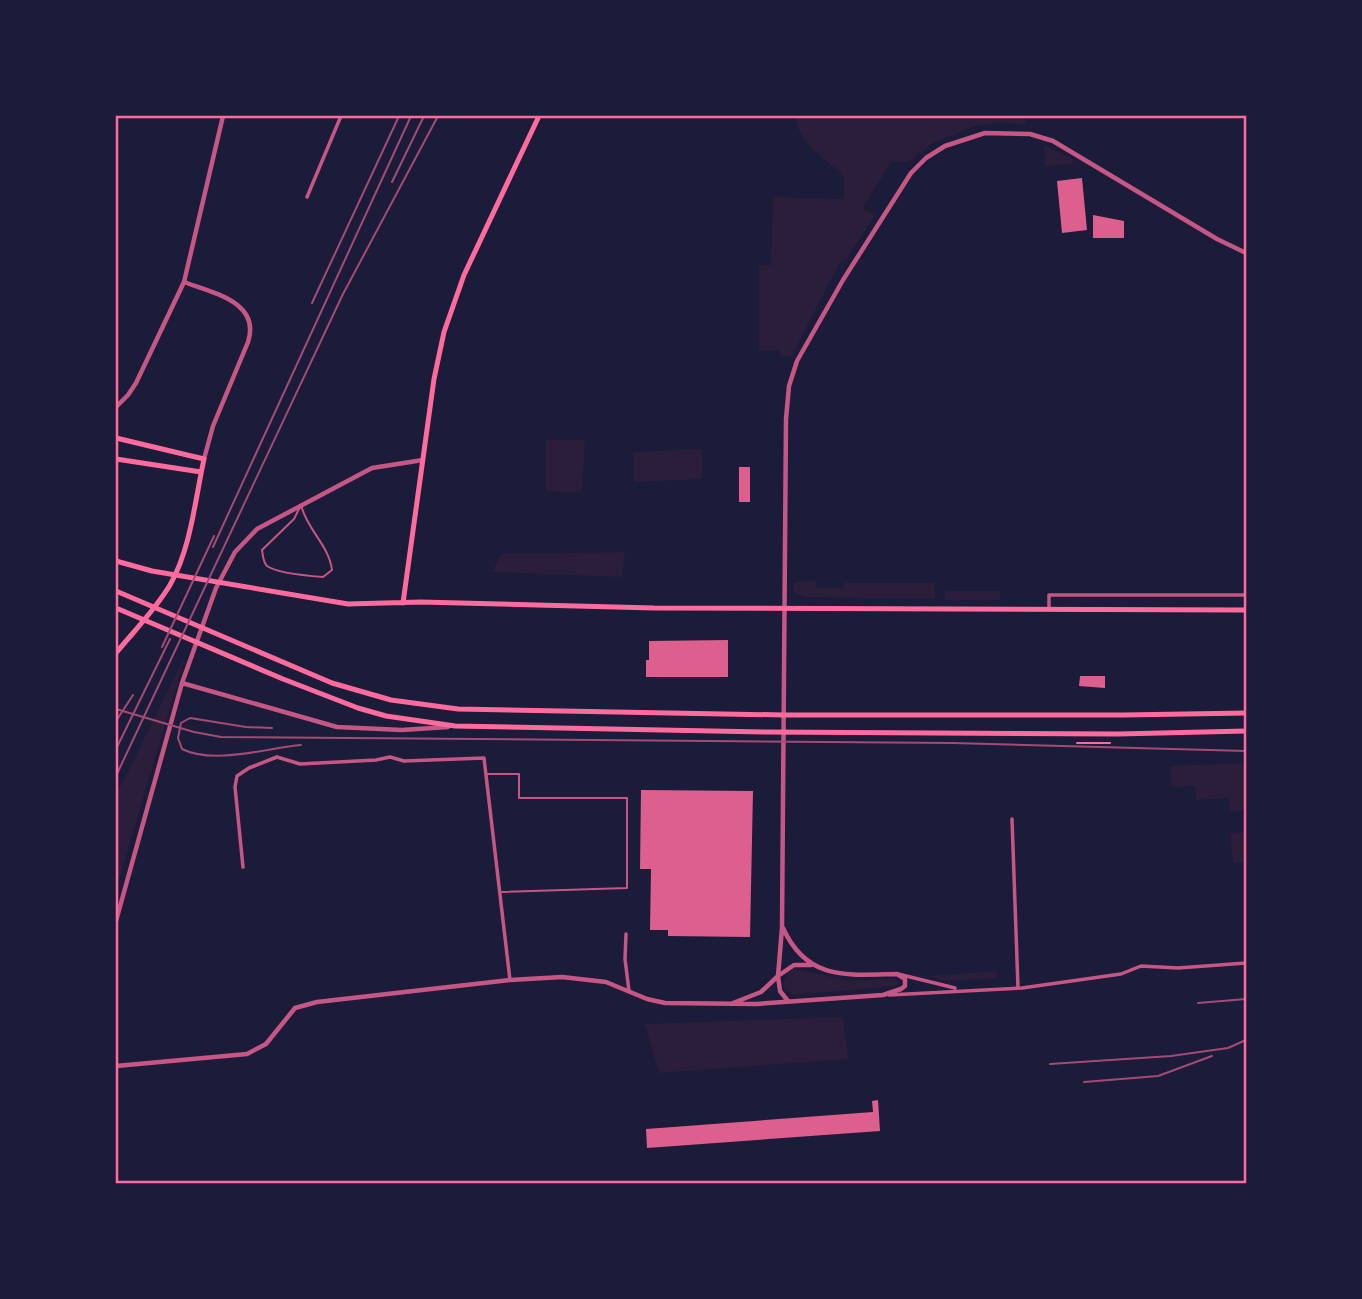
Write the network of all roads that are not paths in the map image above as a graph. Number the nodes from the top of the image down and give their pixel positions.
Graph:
1 (223, 116) edge
2 (341, 116) edge
3 (539, 116) edge
4 (307, 197) dead end
5 (1247, 253) edge
6 (184, 282) junction
7 (116, 407) edge
8 (116, 438) edge
9 (117, 459) edge
10 (204, 459) junction
11 (423, 460) junction
12 (201, 472) junction
13 (300, 505) junction
14 (116, 561) edge
15 (116, 591) edge
16 (1247, 595) edge
17 (403, 603) junction
18 (116, 608) edge
19 (785, 609) junction
20 (1247, 610) edge
21 (1049, 611) junction
22 (116, 653) edge
23 (182, 683) junction
24 (1247, 713) edge
25 (784, 715) junction
26 (455, 726) junction
27 (1247, 731) edge
28 (784, 732) junction
29 (485, 774) junction
30 (1012, 819) dead end
31 (243, 867) dead end
32 (501, 893) junction
33 (116, 921) edge
34 (782, 928) junction
35 (626, 934) dead end
36 (1247, 963) edge
37 (812, 965) junction
38 (897, 974) junction
39 (778, 976) junction
40 (510, 980) junction
41 (1018, 988) junction
42 (961, 990) junction
43 (629, 992) junction
44 (883, 995) junction
45 (788, 1001) junction
46 (733, 1003) junction
47 (116, 1066) edge

1 - 6 street
2 - 4 street
3 - 11 main road
5 - 19 street
6 - 7 street
6 - 10 street
8 - 10 main road
9 - 12 main road
10 - 12 main road
11 - 13 street
11 - 17 main road
12 - 22 main road
13 - 13 lane
13 - 23 street
14 - 17 main road
15 - 25 main road
16 - 21 street
17 - 19 main road
18 - 26 main road
19 - 21 main road
19 - 25 street
20 - 21 main road
23 - 26 street
23 - 33 street
24 - 25 main road
25 - 28 street
26 - 28 main road
27 - 28 main road
28 - 34 street
29 - 31 street
29 - 32 street
29 - 32 lane
30 - 41 street
32 - 40 street
34 - 37 street
34 - 39 street
35 - 43 street
36 - 41 street
37 - 38 street
37 - 39 street
38 - 42 street
38 - 44 street
39 - 45 street
39 - 46 street
40 - 43 street
40 - 47 street
41 - 42 street
42 - 44 street
43 - 46 street
44 - 45 street
45 - 46 street

